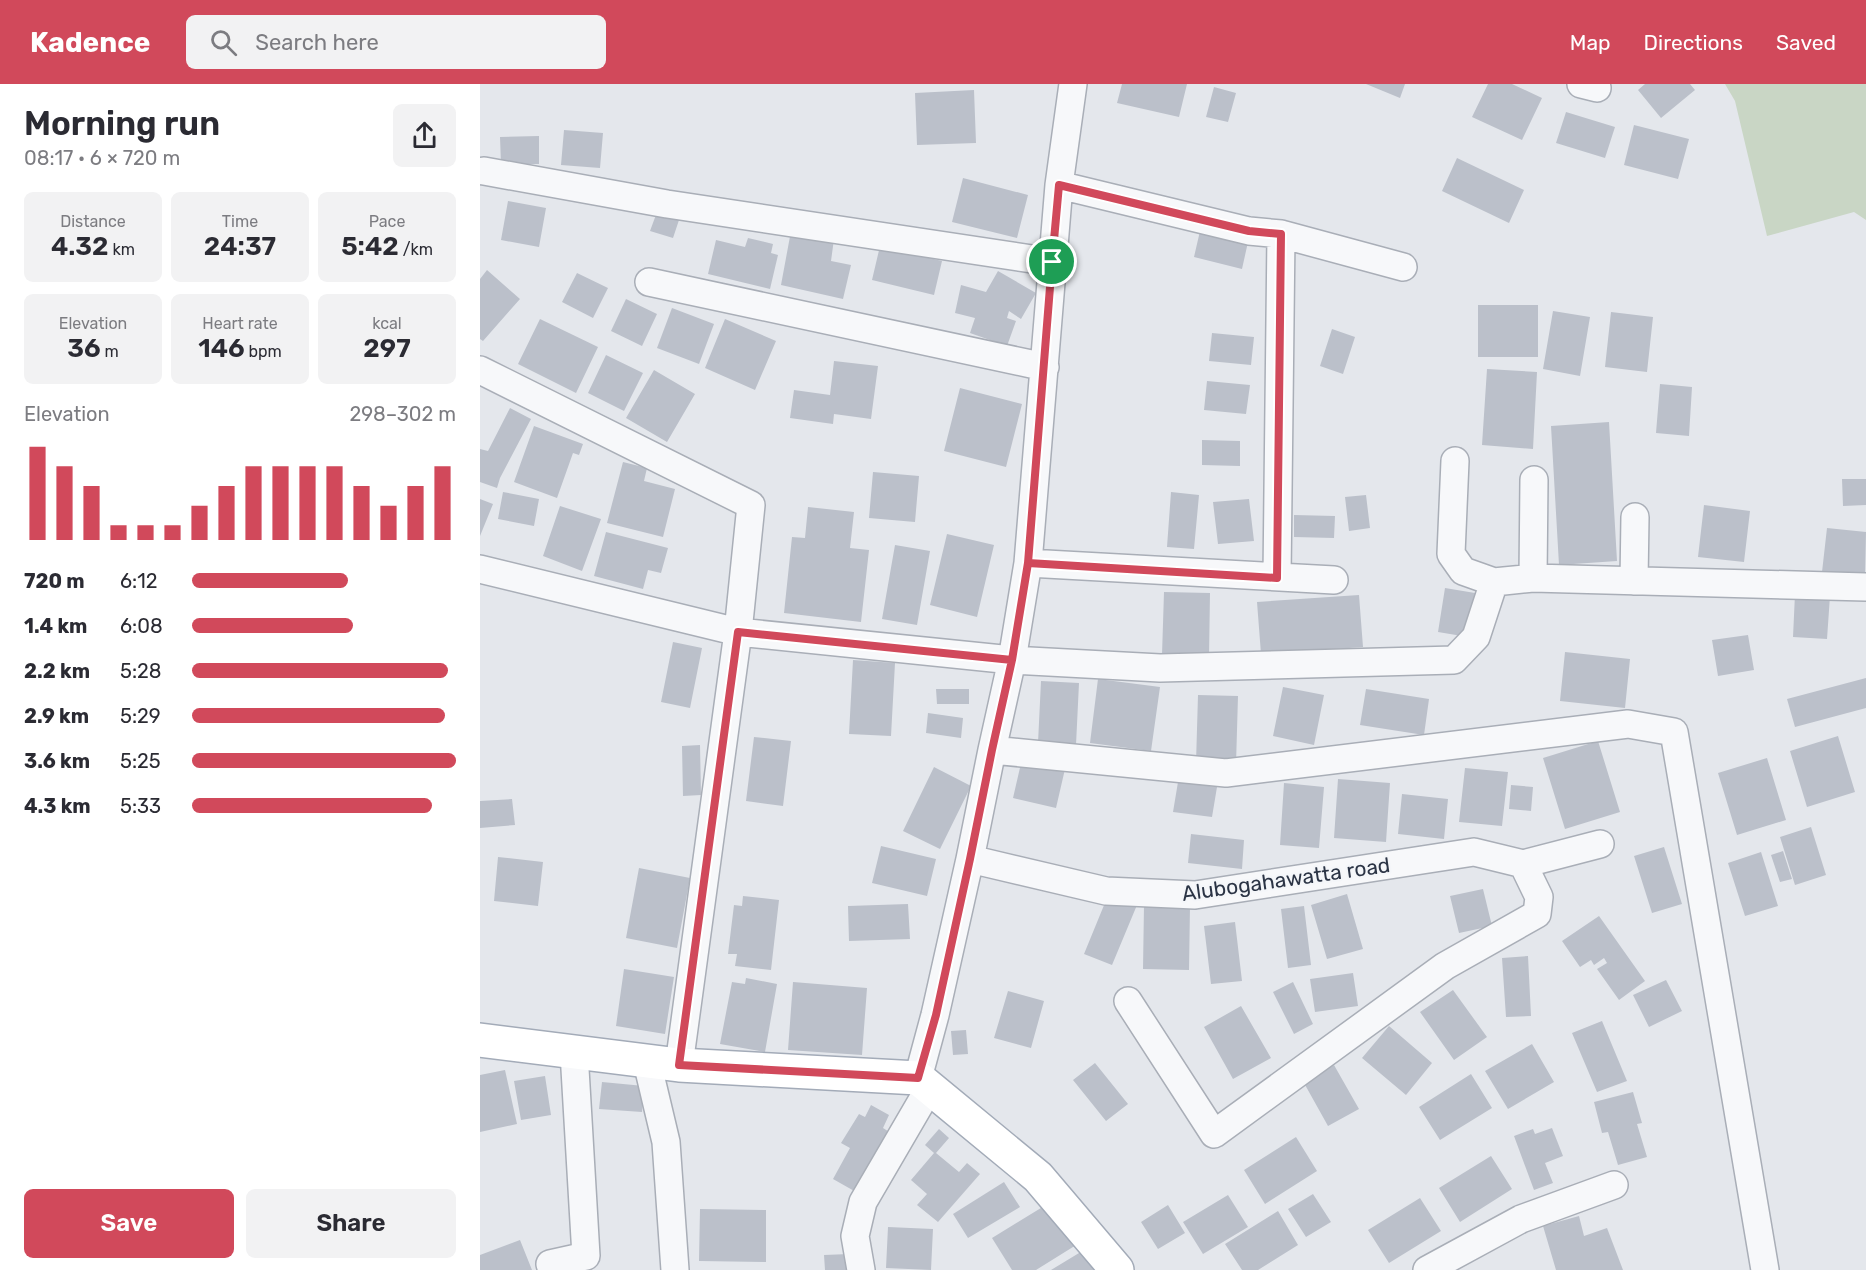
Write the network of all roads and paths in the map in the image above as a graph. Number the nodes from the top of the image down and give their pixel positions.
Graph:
1 (1073, 84) edge
2 (484, 171) dead end
3 (1059, 185) junction
4 (1281, 234) junction
5 (1052, 262) junction
6 (1403, 267) dead end
7 (649, 282) dead end
8 (1045, 367) junction
9 (480, 370) edge
10 (1455, 461) dead end
11 (1534, 480) dead end
12 (1635, 517) dead end
13 (1028, 563) junction
14 (480, 569) edge
15 (1277, 578) junction
16 (1533, 578) junction
17 (1334, 580) dead end
18 (1634, 581) junction
19 (1494, 582) junction
20 (1866, 587) edge
21 (738, 632) junction
22 (1012, 660) junction
23 (992, 750) junction
24 (1600, 844) dead end
25 (970, 859) junction
26 (1523, 864) junction
27 (1128, 1001) dead end
28 (480, 1040) edge
29 (574, 1052) junction
30 (663, 1064) junction
31 (924, 1082) junction
32 (1614, 1185) dead end
33 (552, 1270) edge
34 (675, 1270) edge
35 (861, 1270) edge
36 (1117, 1270) edge
37 (1427, 1270) edge
38 (1765, 1270) edge

1 - 3 street
2 - 5 street
3 - 4 street
3 - 5 street
4 - 6 street
4 - 15 street
5 - 8 street
7 - 8 street
8 - 13 street
9 - 21 street
10 - 19 street
11 - 16 street
12 - 18 street
13 - 15 street
13 - 22 street
14 - 21 street
15 - 17 street
16 - 18 street
16 - 19 street
18 - 20 street
19 - 22 street
21 - 22 street
21 - 30 street
22 - 23 street
23 - 25 street
23 - 38 street
24 - 26 street, Alubogahawatta road
25 - 26 street, Alubogahawatta road
25 - 31 street
26 - 27 street
28 - 29 main road
29 - 30 main road
29 - 33 street
30 - 31 main road
30 - 34 street
31 - 35 street
31 - 36 main road
32 - 37 street

